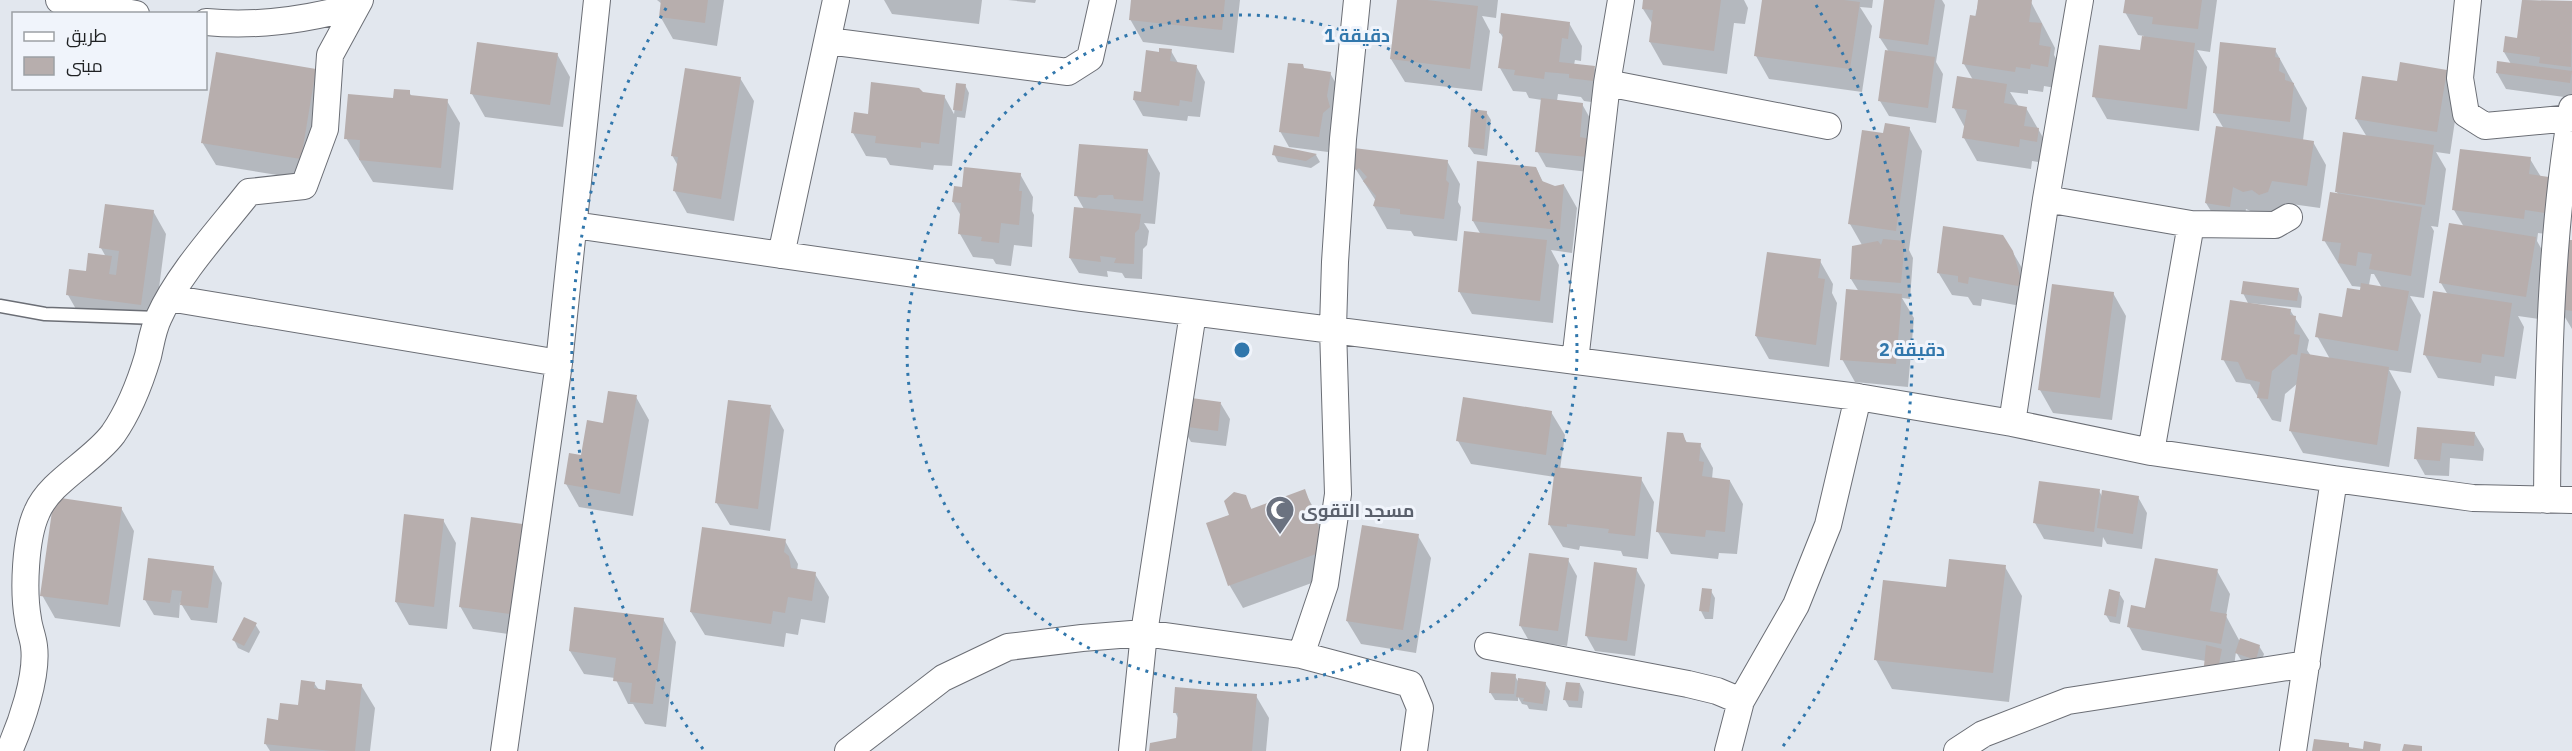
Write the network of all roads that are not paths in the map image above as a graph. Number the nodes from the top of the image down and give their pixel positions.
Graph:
1 (58, 0) edge
2 (597, 0) edge
3 (836, 0) edge
4 (1103, 0) edge
5 (1358, 0) edge
6 (1621, 0) edge
7 (2080, 0) edge
8 (2468, 0) edge
9 (358, 3) edge
10 (125, 12) edge
11 (207, 21) edge
12 (828, 41) junction
13 (1608, 83) junction
14 (2571, 115) edge
15 (1828, 126) dead end
16 (2046, 200) junction
17 (2289, 217) dead end
18 (2191, 224) junction
19 (574, 225) junction
20 (781, 255) junction
21 (0, 306) edge
22 (163, 308) junction
23 (1193, 313) junction
24 (1333, 328) junction
25 (1575, 361) junction
26 (559, 363) junction
27 (1858, 397) junction
28 (2012, 423) junction
29 (2151, 452) junction
30 (2334, 479) junction
31 (2547, 500) junction
32 (2572, 500) edge
33 (1144, 633) junction
34 (1488, 646) dead end
35 (1301, 655) junction
36 (2307, 664) junction
37 (1741, 701) junction
38 (878, 730) junction
39 (9, 751) edge
40 (504, 751) edge
41 (848, 751) edge
42 (864, 751) edge
43 (1131, 751) edge
44 (1414, 751) edge
45 (1728, 751) edge
46 (1957, 751) edge
47 (2293, 751) edge

1 - 10 street
2 - 19 street
3 - 12 street
4 - 12 street
5 - 24 street
6 - 13 street
7 - 16 street
8 - 14 street
9 - 11 street
9 - 22 street
12 - 20 street
13 - 15 street
13 - 25 street
14 - 31 street
16 - 18 street
16 - 28 street
17 - 18 street
18 - 29 street
19 - 20 street
19 - 26 street
20 - 23 street
21 - 22 lane
22 - 26 street
22 - 39 street
23 - 24 street
23 - 33 street
24 - 25 street
24 - 35 street
25 - 27 street
26 - 40 street
27 - 28 street
27 - 37 street
28 - 29 street
29 - 30 street
30 - 31 street
30 - 36 street
31 - 32 street
33 - 35 street
33 - 38 street
33 - 43 street
34 - 37 street
35 - 44 street
36 - 46 street
36 - 47 street
37 - 45 street
38 - 41 street
38 - 42 street

